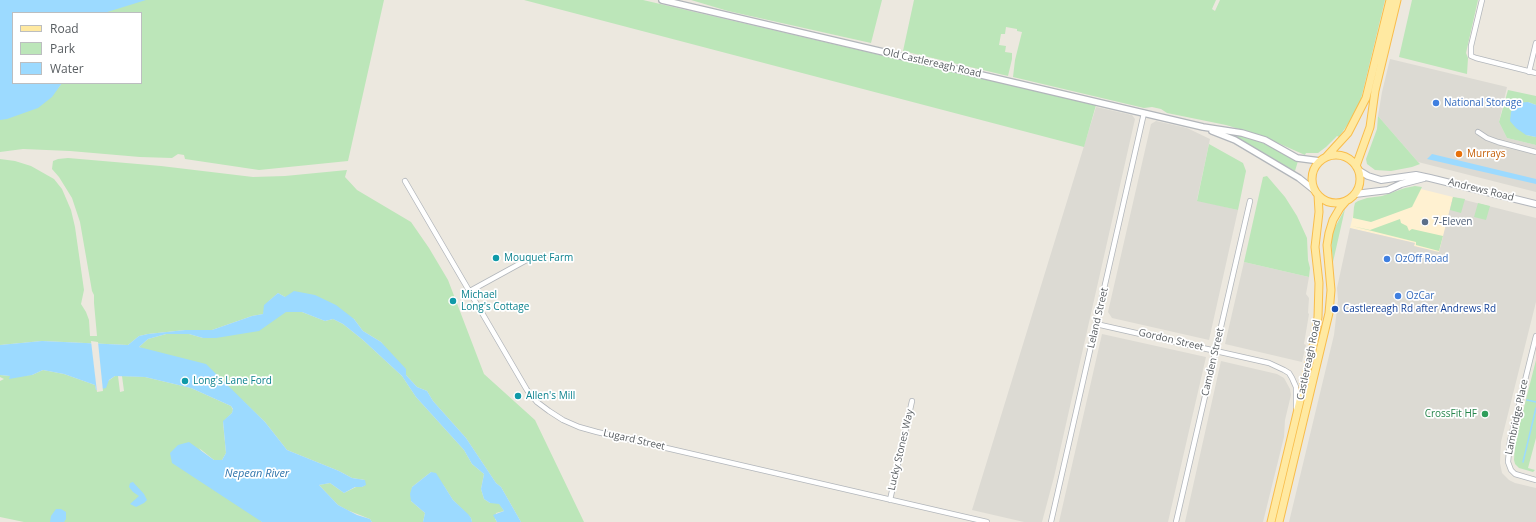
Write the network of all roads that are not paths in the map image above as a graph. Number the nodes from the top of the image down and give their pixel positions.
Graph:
1 (662, 0) edge
2 (1390, 0) edge
3 (1397, 0) edge
4 (1482, 0) edge
5 (1536, 43) edge
6 (1529, 72) junction
7 (1536, 73) edge
8 (1144, 113) junction
9 (1203, 127) junction
10 (1478, 132) dead end
11 (1536, 152) edge
12 (1323, 159) junction
13 (1357, 168) junction
14 (1426, 178) junction
15 (405, 181) dead end
16 (1316, 193) junction
17 (1355, 194) junction
18 (1250, 201) dead end
19 (1346, 201) junction
20 (1536, 204) edge
21 (532, 257) dead end
22 (470, 291) junction
23 (1096, 324) junction
24 (1536, 336) edge
25 (1216, 351) junction
26 (912, 402) dead end
27 (1296, 420) junction
28 (1536, 480) edge
29 (890, 500) junction
30 (987, 522) edge
31 (1051, 522) edge
32 (1176, 522) edge
33 (1270, 522) edge
34 (1279, 522) edge

1 - 8 street, Old Castlereagh Road
2 - 12 main road
3 - 13 main road
4 - 6 street
5 - 6 street
6 - 7 street
8 - 9 street, Old Castlereagh Road
8 - 23 street, Leland Street
9 - 12 street, Old Castlereagh Road
9 - 16 street, Old Castlereagh Road
10 - 11 street
12 - 13 main road
12 - 16 main road
13 - 14 main road, Andrews Road
13 - 17 main road
14 - 17 main road, Andrews Road
14 - 20 main road, Andrews Road
15 - 22 street, Lugard Street
16 - 19 main road
16 - 27 main road, Castlereagh Road
17 - 19 main road
18 - 25 street, Camden Street
19 - 34 main road, Castlereagh Road
21 - 22 street
22 - 29 street, Lugard Street
23 - 25 street, Gordon Street
23 - 31 street, Leland Street
24 - 28 street, Lambridge Place
25 - 27 street, Gordon Street
25 - 32 street, Camden Street
26 - 29 street, Lucky Stones Way
27 - 33 main road, Castlereagh Road
29 - 30 street, Lugard Street

